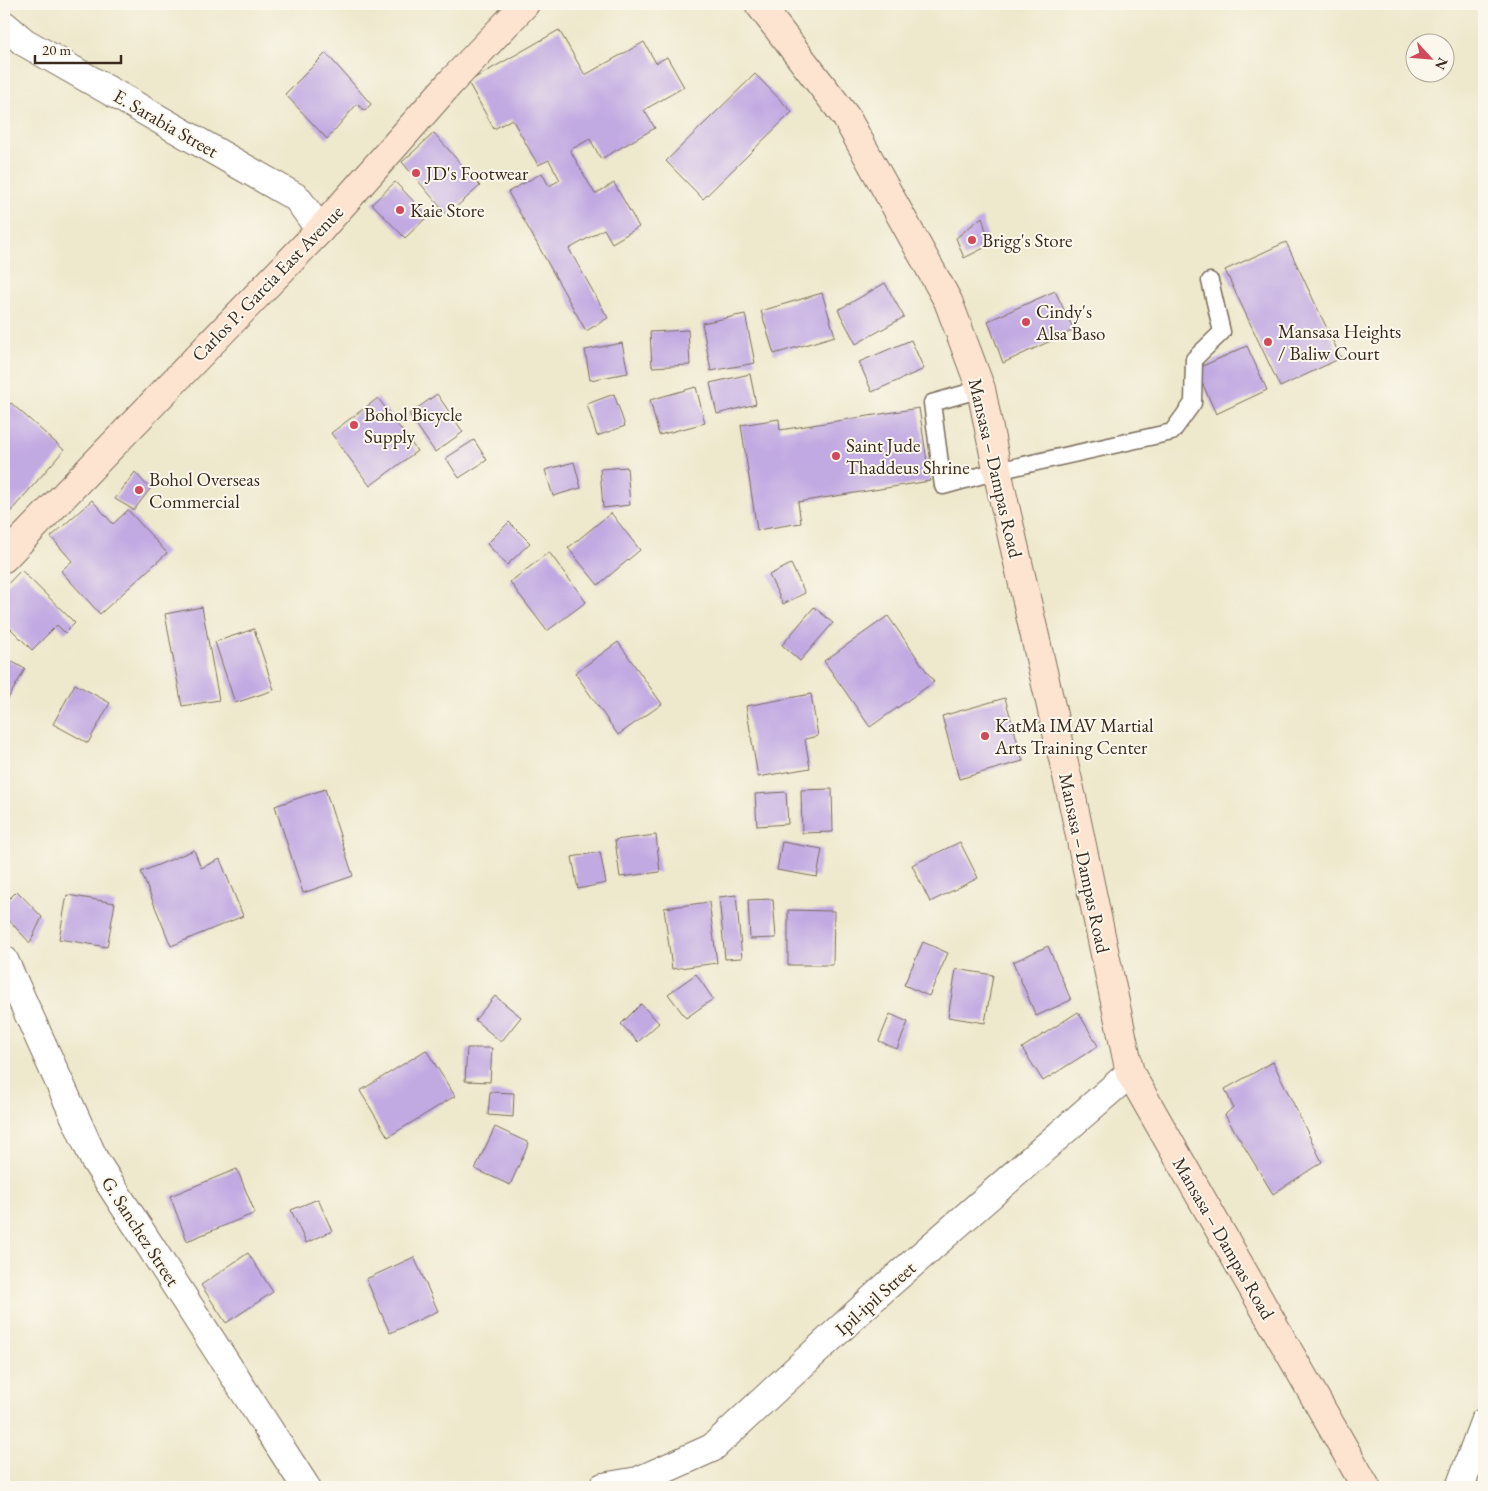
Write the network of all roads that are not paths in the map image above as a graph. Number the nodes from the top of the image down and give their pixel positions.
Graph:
1 (526, 4) edge
2 (759, 4) edge
3 (4, 25) edge
4 (320, 230) junction
5 (1210, 281) dead end
6 (981, 389) junction
7 (998, 471) junction
8 (4, 558) edge
9 (4, 960) edge
10 (1130, 1074) junction
11 (1484, 1422) edge
12 (306, 1487) edge
13 (603, 1487) edge
14 (1366, 1487) edge
15 (1460, 1487) edge

1 - 4 main road, Carlos P. Garcia East Avenue
2 - 6 main road, Mansasa – Dampas Road
3 - 4 street, E. Sarabia Street
4 - 8 main road, Carlos P. Garcia East Avenue
5 - 7 lane
6 - 7 main road, Mansasa – Dampas Road
6 - 7 lane
7 - 10 main road, Mansasa – Dampas Road
9 - 12 street, G. Sanchez Street
10 - 13 street, Ipil-ipil Street
10 - 14 main road, Mansasa – Dampas Road
11 - 15 street

